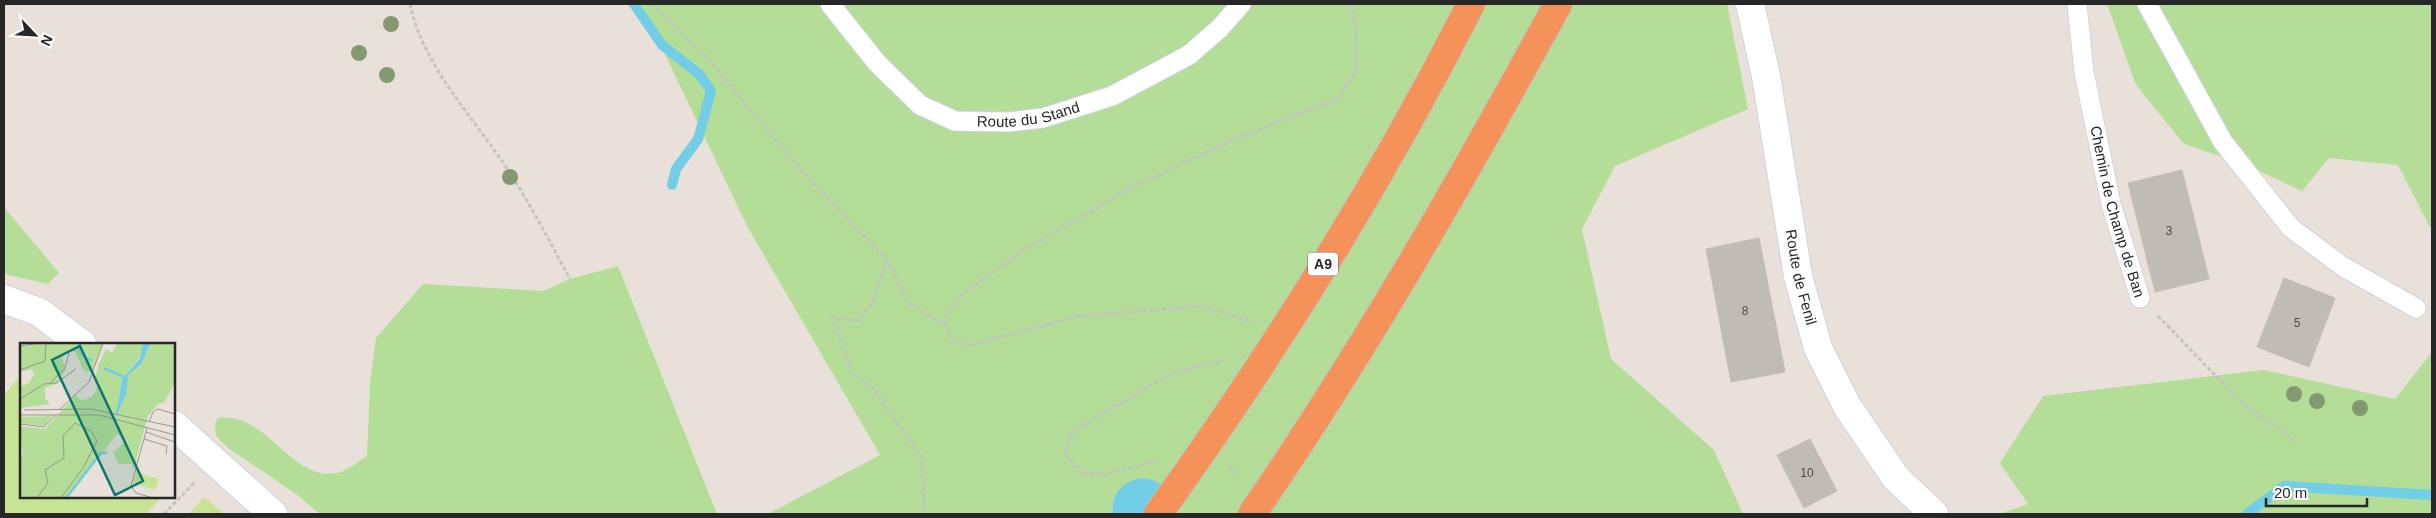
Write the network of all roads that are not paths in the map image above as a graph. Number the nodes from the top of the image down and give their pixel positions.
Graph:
1 (830, 4) edge
2 (1241, 4) edge
3 (1471, 4) edge
4 (1558, 4) edge
5 (1750, 4) edge
6 (2077, 4) edge
7 (2146, 4) edge
8 (2140, 298) road end
9 (4, 300) edge
10 (2416, 308) dead end
11 (81, 343) edge
12 (175, 426) edge
13 (273, 514) edge
14 (1158, 514) edge
15 (1252, 514) edge
16 (1934, 514) edge

1 - 2 lane, Route du Stand
3 - 14 highway, A9, bridge
4 - 15 highway, bridge
5 - 16 street, Route de Fenil
6 - 8 lane, Chemin de Champ de Ban
7 - 10 lane
9 - 11 street
12 - 13 street

